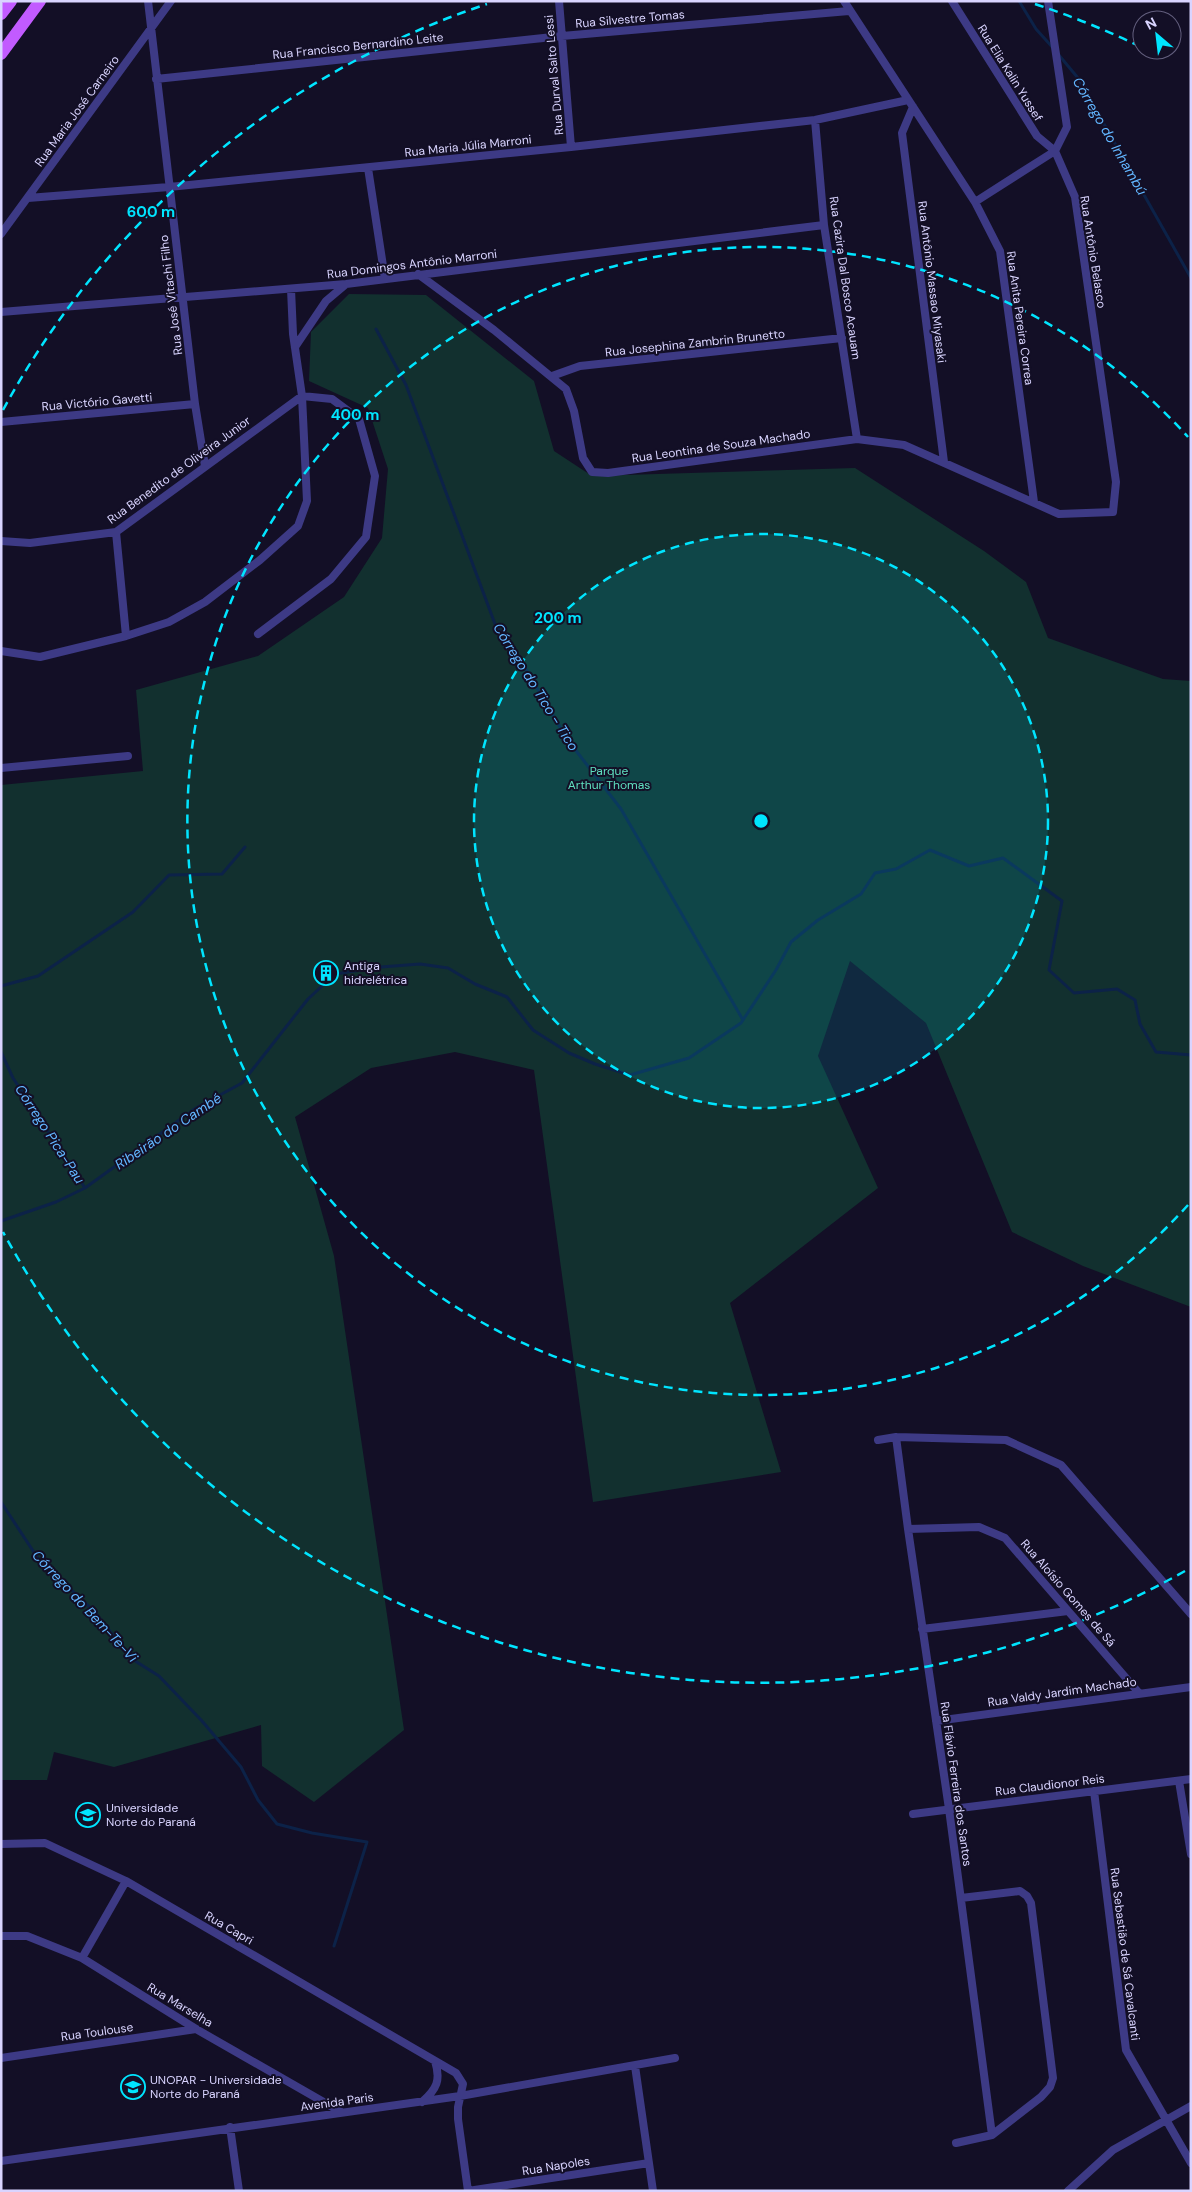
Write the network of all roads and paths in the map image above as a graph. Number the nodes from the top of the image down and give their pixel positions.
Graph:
1 (11, 1) edge
2 (40, 1) edge
3 (148, 1) edge
4 (171, 1) edge
5 (559, 1) edge
6 (844, 1) edge
7 (952, 1) edge
8 (1048, 1) edge
9 (849, 11) junction
10 (1, 14) edge
11 (150, 29) junction
12 (562, 36) junction
13 (1, 54) edge
14 (156, 79) junction
15 (908, 100) junction
16 (913, 107) junction
17 (815, 120) junction
18 (572, 147) junction
19 (1055, 151) junction
20 (368, 168) junction
21 (169, 187) junction
22 (28, 198) junction
23 (975, 202) junction
24 (824, 225) junction
25 (1, 234) edge
26 (418, 274) junction
27 (385, 279) junction
28 (346, 284) junction
29 (291, 289) junction
30 (182, 297) junction
31 (1, 312) edge
32 (842, 338) junction
33 (295, 347) junction
34 (552, 376) junction
35 (302, 396) junction
36 (195, 404) junction
37 (1, 422) edge
38 (857, 439) junction
39 (944, 462) junction
40 (205, 466) junction
41 (1034, 502) junction
42 (1113, 512) joint
43 (116, 532) junction
44 (1, 541) edge
45 (258, 634) dead end
46 (126, 636) junction
47 (1, 651) edge
48 (128, 756) dead end
49 (1, 768) edge
50 (896, 1437) junction
51 (878, 1440) dead end
52 (908, 1529) junction
53 (1068, 1611) junction
54 (1191, 1614) edge
55 (922, 1629) junction
56 (1191, 1687) edge
57 (1139, 1693) junction
58 (936, 1721) junction
59 (1191, 1779) edge
60 (1179, 1781) junction
61 (1094, 1791) junction
62 (949, 1809) junction
63 (913, 1814) dead end
64 (1, 1844) edge
65 (1191, 1854) edge
66 (126, 1881) junction
67 (961, 1898) junction
68 (1, 1936) edge
69 (82, 1958) junction
70 (196, 2029) junction
71 (1, 2058) edge
72 (675, 2058) dead end
73 (435, 2061) junction
74 (635, 2066) junction
75 (460, 2096) junction
76 (422, 2102) junction
77 (1191, 2106) edge
78 (341, 2112) junction
79 (1164, 2120) junction
80 (230, 2127) junction
81 (992, 2135) junction
82 (956, 2143) dead end
83 (1, 2161) edge
84 (648, 2163) junction
85 (1191, 2163) edge
86 (239, 2191) edge
87 (468, 2191) edge
88 (653, 2191) edge
89 (1068, 2191) edge

1 - 10 main road
2 - 13 main road
3 - 11 street, Rua José Vitachi Filho
4 - 11 street, Rua Maria José Carneiro
5 - 12 street, Rua Durval Salto Lessi
6 - 9 street, Rua Anita Pereira Correa
7 - 19 street, Rua Elia Kalin Yussef
8 - 19 street
9 - 12 street, Rua Silvestre Tomas
9 - 15 street, Rua Anita Pereira Correa
11 - 14 street, Rua José Vitachi Filho
11 - 22 street, Rua Maria José Carneiro
12 - 14 street, Rua Francisco Bernardino Leite
12 - 18 street, Rua Durval Salto Lessi
14 - 21 street, Rua José Vitachi Filho
15 - 16 street, Rua Anita Pereira Correa
15 - 17 street, Rua Maria Júlia Marroni
16 - 23 street, Rua Anita Pereira Correa
16 - 39 street, Rua Antônio Massao Miyasaki
17 - 18 street, Rua Maria Júlia Marroni
17 - 24 street, Rua Cazira Dal Bosco Acauam
18 - 20 street, Rua Maria Júlia Marroni
19 - 23 street
19 - 42 street, Rua Antônio Belasco
20 - 21 street, Rua Maria Júlia Marroni
20 - 27 street
21 - 22 street, Rua Maria Júlia Marroni
21 - 30 street, Rua José Vitachi Filho
22 - 25 street, Rua Maria José Carneiro
23 - 41 street, Rua Anita Pereira Correa
24 - 26 street, Rua Domingos Antônio Marroni
24 - 32 street, Rua Cazira Dal Bosco Acauam
26 - 27 street, Rua Domingos Antônio Marroni
26 - 34 street, Rua Leontina de Souza Machado
27 - 28 street, Rua Domingos Antônio Marroni
28 - 29 street, Rua Domingos Antônio Marroni
28 - 33 street
29 - 30 street, Rua Domingos Antônio Marroni
29 - 33 street
30 - 31 street, Rua Domingos Antônio Marroni
30 - 36 street, Rua José Vitachi Filho
32 - 34 street, Rua Josephina Zambrin Brunetto
32 - 38 street, Rua Cazira Dal Bosco Acauam
33 - 35 street
34 - 38 street, Rua Leontina de Souza Machado
35 - 40 street, Rua Benedito de Oliveira Junior
35 - 45 street
35 - 46 street
36 - 37 street, Rua Victório Gavetti
36 - 40 street, Rua José Vitachi Filho
38 - 39 street, Rua Leontina de Souza Machado
39 - 41 street, Rua Leontina de Souza Machado
40 - 43 street, Rua Benedito de Oliveira Junior
41 - 42 street, Rua Leontina de Souza Machado
43 - 44 street, Rua Benedito de Oliveira Junior
43 - 46 street
46 - 47 street
48 - 49 street
50 - 51 street
50 - 52 street, Rua Flávio Ferreira dos Santos
50 - 54 street
52 - 53 street, Rua Aloísio Gomes de Sá
52 - 55 street, Rua Flávio Ferreira dos Santos
53 - 55 street
53 - 57 street, Rua Aloísio Gomes de Sá
55 - 58 street, Rua Flávio Ferreira dos Santos
56 - 57 street, Rua Valdy Jardim Machado
57 - 58 street, Rua Valdy Jardim Machado
58 - 62 street, Rua Flávio Ferreira dos Santos
59 - 60 street, Rua Claudionor Reis
60 - 61 street, Rua Claudionor Reis
60 - 65 street
61 - 62 street, Rua Claudionor Reis
61 - 79 street, Rua Sebastião de Sá Cavalcanti
62 - 63 street, Rua Claudionor Reis
62 - 67 street, Rua Flávio Ferreira dos Santos
64 - 66 street, Rua Capri
66 - 69 street
66 - 73 street, Rua Capri
67 - 81 street, Rua Flávio Ferreira dos Santos
67 - 81 street
68 - 69 street, Rua Marselha
69 - 70 street, Rua Marselha
70 - 71 street, Rua Toulouse
70 - 78 street, Rua Marselha
72 - 74 street, Avenida Paris
73 - 75 street, Rua Capri
73 - 76 street
74 - 75 street, Avenida Paris
74 - 84 street
75 - 76 street, Avenida Paris
75 - 87 street, Rua Capri
76 - 78 street, Avenida Paris
77 - 79 street
78 - 80 street, Avenida Paris
79 - 85 street, Rua Sebastião de Sá Cavalcanti
79 - 89 street
80 - 83 street, Avenida Paris
80 - 86 street
81 - 82 street
84 - 87 street, Rua Napoles
84 - 88 street

